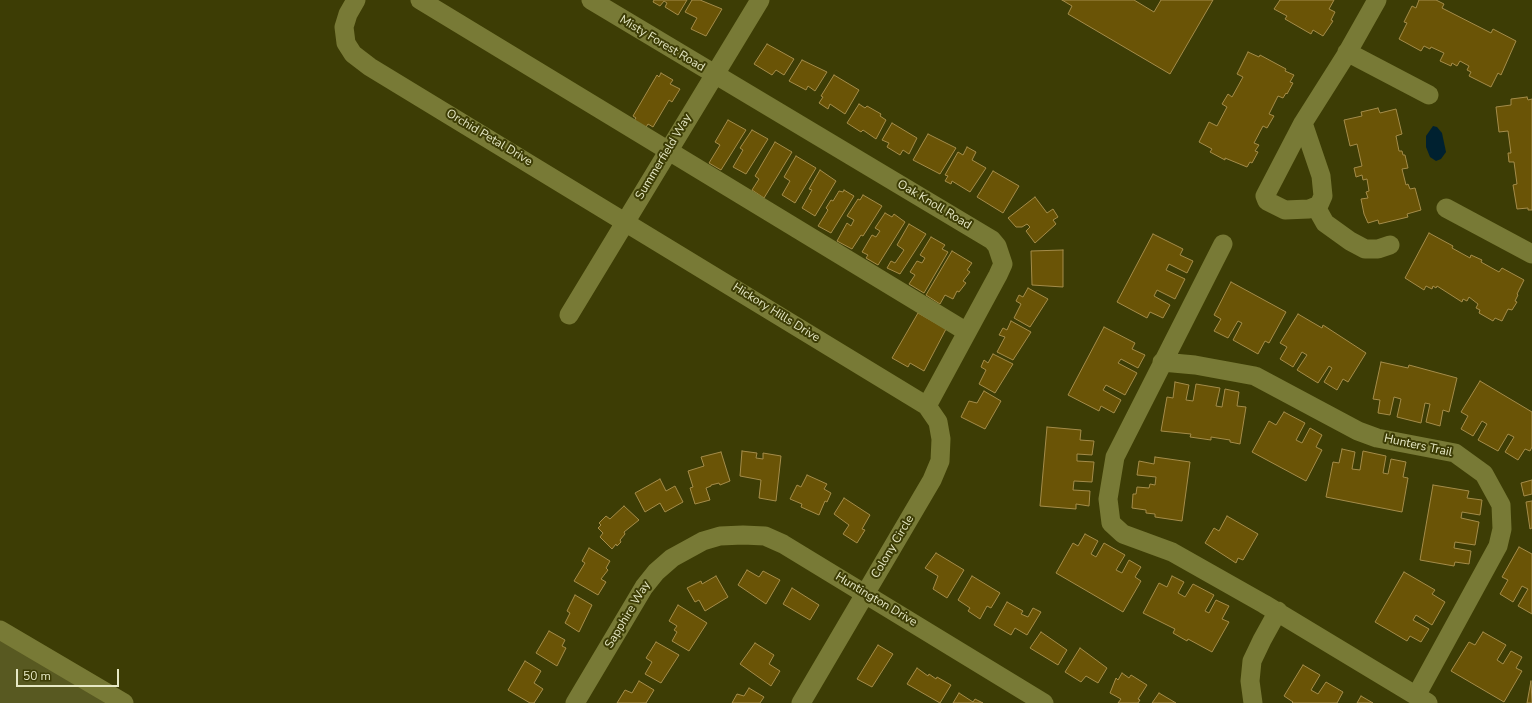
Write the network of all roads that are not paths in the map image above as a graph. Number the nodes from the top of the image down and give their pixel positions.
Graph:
1 (356, 0) edge
2 (420, 0) edge
3 (591, 0) edge
4 (760, 0) edge
5 (1377, 0) edge
6 (1347, 52) junction
7 (714, 75) junction
8 (1429, 95) dead end
9 (1303, 123) junction
10 (668, 151) junction
11 (1316, 207) junction
12 (1446, 208) dead end
13 (626, 221) junction
14 (1223, 244) dead end
15 (1390, 245) dead end
16 (1532, 254) edge
17 (569, 315) dead end
18 (967, 332) junction
19 (1162, 362) junction
20 (927, 406) junction
21 (697, 544) joint
22 (866, 593) junction
23 (1278, 612) junction
24 (0, 630) edge
25 (1422, 700) edge
26 (1037, 701) edge
27 (124, 703) edge
28 (575, 703) edge
29 (801, 703) edge
30 (1253, 703) edge

1 - 13 street, Orchid Petal Drive
2 - 10 street
3 - 7 street, Misty Forest Road
4 - 7 street, Summerfield Way
5 - 6 street
6 - 8 street
6 - 9 street
7 - 10 street, Summerfield Way
7 - 18 street, Oak Knoll Road
9 - 11 street
9 - 11 street
10 - 13 street, Summerfield Way
10 - 18 street
11 - 15 street
12 - 16 street
13 - 17 street, Summerfield Way
13 - 20 street, Hickory Hills Drive
14 - 19 street, Hunters Trail
18 - 20 street, Oak Knoll Road
19 - 23 street, Hunters Trail
19 - 25 street, Hunters Trail
20 - 22 street, Colony Circle
21 - 22 street, Huntington Drive
21 - 28 street, Sapphire Way
22 - 26 street, Huntington Drive
22 - 29 street, Colony Circle
23 - 25 street, Hunters Trail
23 - 30 street
24 - 27 street

